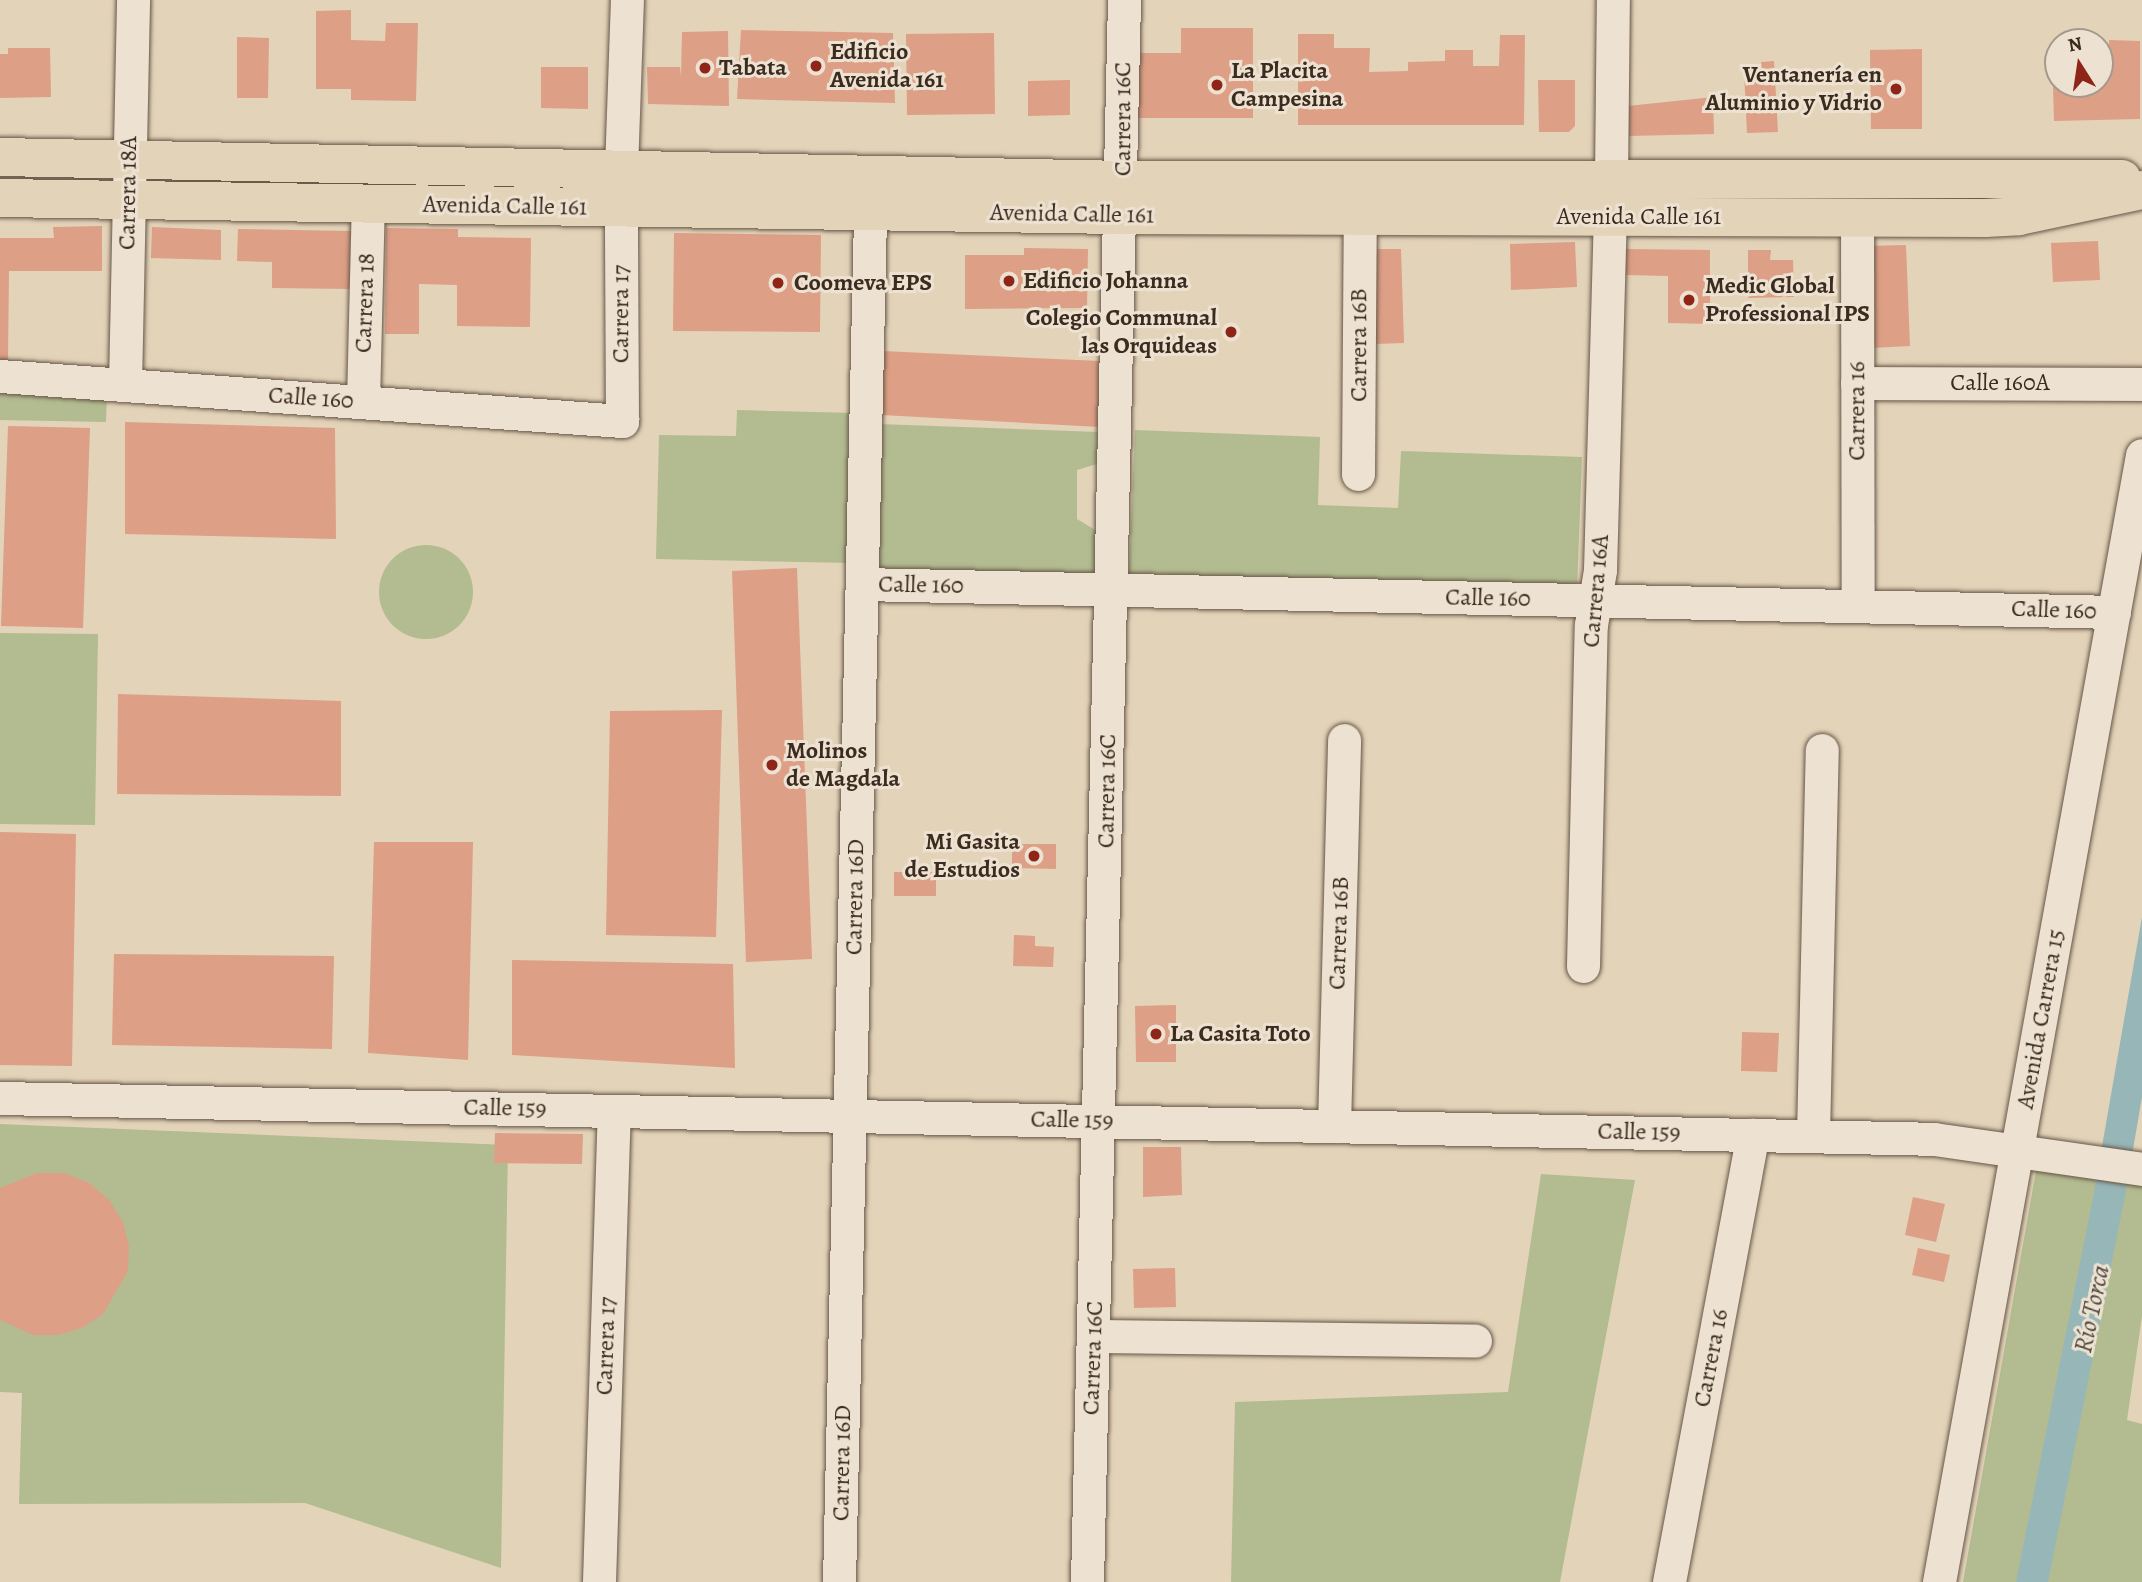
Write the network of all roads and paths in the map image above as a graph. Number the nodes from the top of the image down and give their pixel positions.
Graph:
1 (133, 0) edge
2 (626, 0) edge
3 (1124, 0) edge
4 (1613, 0) edge
5 (0, 157) edge
6 (130, 160) junction
7 (621, 170) junction
8 (1612, 179) junction
9 (2142, 179) edge
10 (2142, 190) edge
11 (0, 198) edge
12 (1122, 198) junction
13 (128, 200) junction
14 (368, 204) junction
15 (621, 208) junction
16 (870, 211) junction
17 (1360, 216) junction
18 (1610, 216) junction
19 (1857, 217) junction
20 (0, 376) edge
21 (1857, 383) junction
22 (2142, 384) edge
23 (125, 385) junction
24 (363, 402) junction
25 (621, 421) joint
26 (2142, 456) edge
27 (1358, 474) dead end
28 (862, 584) junction
29 (1112, 589) junction
30 (1595, 601) junction
31 (1858, 606) junction
32 (2114, 612) junction
33 (1344, 740) dead end
34 (1822, 750) dead end
35 (1583, 967) dead end
36 (0, 1098) edge
37 (614, 1111) junction
38 (850, 1116) junction
39 (1100, 1121) junction
40 (1334, 1126) junction
41 (1753, 1135) junction
42 (1813, 1136) junction
43 (2028, 1151) junction
44 (2142, 1170) edge
45 (1093, 1336) junction
46 (1475, 1341) dead end
47 (599, 1582) edge
48 (839, 1582) edge
49 (1087, 1582) edge
50 (1669, 1582) edge
51 (1939, 1582) edge

1 - 6 street, Carrera 18A
2 - 7 street
3 - 12 street, Carrera 16C
4 - 8 street
5 - 6 main road, Avenida Calle 161
6 - 7 main road, Avenida Calle 161
6 - 13 street, Carrera 18A
7 - 12 main road, Avenida Calle 161
8 - 9 main road, Avenida Calle 161
8 - 12 main road, Avenida Calle 161
10 - 19 main road, Avenida Calle 161
11 - 13 main road, Avenida Calle 161
12 - 16 main road, Avenida Calle 161
12 - 17 main road, Avenida Calle 161
12 - 29 street, Carrera 16C
13 - 14 main road, Avenida Calle 161
13 - 23 street, Carrera 18A
14 - 15 main road, Avenida Calle 161
14 - 24 street, Carrera 18
15 - 16 main road, Avenida Calle 161
15 - 25 street, Carrera 17
16 - 28 street, Carrera 16D
17 - 18 main road, Avenida Calle 161
17 - 27 street, Carrera 16B
18 - 19 main road, Avenida Calle 161
18 - 30 street, Carrera 16A
19 - 21 street, Carrera 16
20 - 23 street, Calle 160
21 - 22 street, Calle 160A
21 - 31 street, Carrera 16
23 - 24 street, Calle 160
24 - 25 street, Calle 160
26 - 32 street, Avenida Carrera 15
28 - 29 street, Calle 160
28 - 38 street, Carrera 16D
29 - 30 street, Calle 160
29 - 39 street, Carrera 16C
30 - 31 street, Calle 160
30 - 35 street, Carrera 16A
31 - 32 street, Calle 160
32 - 43 street, Avenida Carrera 15
33 - 40 street, Carrera 16B
34 - 42 street
36 - 37 street, Calle 159
37 - 38 street, Calle 159
37 - 47 street, Carrera 17
38 - 39 street, Calle 159
38 - 48 street, Carrera 16D
39 - 40 street, Calle 159
39 - 45 street, Carrera 16C
40 - 41 street, Calle 159
41 - 42 street, Calle 159
41 - 50 street, Carrera 16
42 - 43 street, Calle 159
43 - 44 street, Calle 159
43 - 51 street, Avenida Carrera 15
45 - 46 street
45 - 49 street, Carrera 16C

